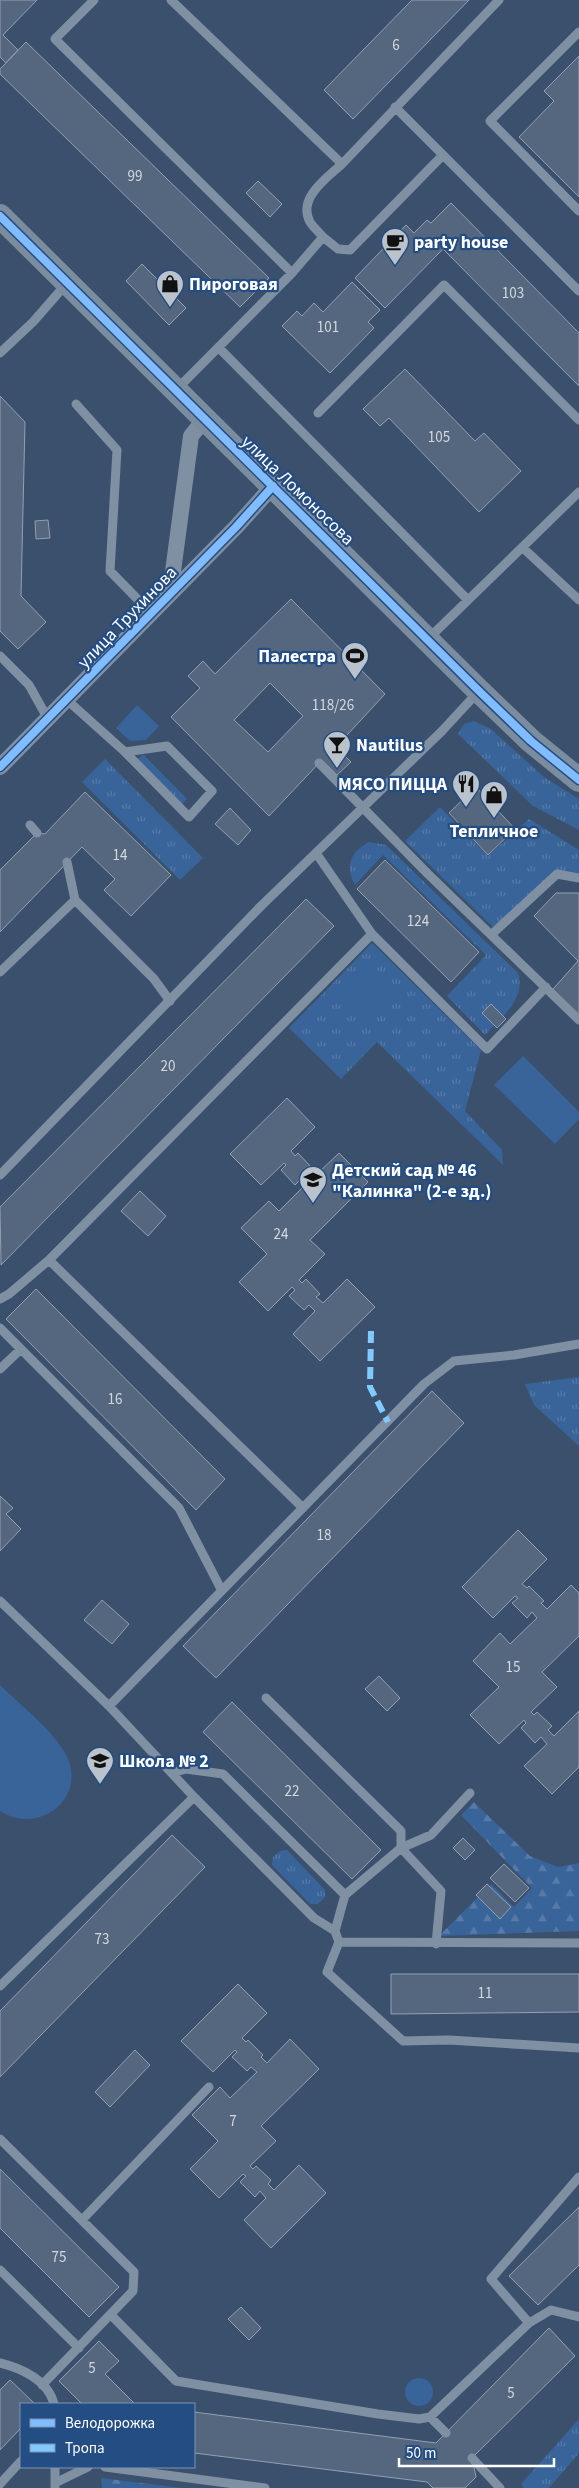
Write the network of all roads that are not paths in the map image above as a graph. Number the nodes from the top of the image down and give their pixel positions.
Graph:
1 (94, 0) edge
2 (171, 0) edge
3 (499, 0) edge
4 (579, 32) edge
5 (395, 107) junction
6 (442, 156) junction
7 (342, 164) junction
8 (579, 211) edge
9 (0, 216) edge
10 (323, 237) junction
11 (292, 273) junction
12 (67, 283) junction
13 (579, 291) edge
14 (219, 348) junction
15 (0, 353) edge
16 (176, 390) junction
17 (76, 404) dead end
18 (318, 413) dead end
19 (204, 420) junction
20 (579, 420) edge
21 (274, 486) junction
22 (579, 492) edge
23 (523, 548) junction
24 (170, 594) junction
25 (468, 600) junction
26 (579, 600) edge
27 (152, 614) junction
28 (428, 639) junction
29 (0, 656) edge
30 (479, 691) junction
31 (67, 700) junction
32 (48, 719) junction
33 (125, 752) junction
34 (319, 764) dead end
35 (0, 767) edge
36 (579, 780) edge
37 (362, 808) junction
38 (30, 826) dead end
39 (37, 833) dead end
40 (316, 853) junction
41 (68, 862) dead end
42 (579, 878) edge
43 (75, 900) junction
44 (372, 934) junction
45 (491, 935) junction
46 (0, 972) edge
47 (546, 987) junction
48 (170, 1002) junction
49 (579, 1020) edge
50 (0, 1175) edge
51 (49, 1260) junction
52 (0, 1299) edge
53 (0, 1328) edge
54 (579, 1344) edge
55 (20, 1349) junction
56 (0, 1369) edge
57 (303, 1508) junction
58 (222, 1589) junction
59 (0, 1601) edge
60 (266, 1698) dead end
61 (109, 1706) junction
62 (172, 1774) junction
63 (470, 1794) dead end
64 (194, 1797) junction
65 (401, 1848) junction
66 (345, 1894) junction
67 (335, 1931) junction
68 (339, 1942) junction
69 (579, 1943) edge
70 (436, 1944) junction
71 (0, 1986) edge
72 (579, 2048) edge
73 (209, 2087) dead end
74 (0, 2139) edge
75 (579, 2177) edge
76 (82, 2220) junction
77 (0, 2270) edge
78 (112, 2316) junction
79 (579, 2317) edge
80 (529, 2323) junction
81 (79, 2348) junction
82 (0, 2363) edge
83 (42, 2385) junction
84 (53, 2403) edge
85 (430, 2417) junction
86 (446, 2433) dead end
87 (472, 2458) dead end
88 (20, 2462) edge
89 (54, 2468) edge
90 (86, 2468) edge
91 (113, 2468) edge
92 (0, 2484) edge
93 (55, 2486) edge
94 (265, 2488) edge
95 (500, 2488) edge

1 - 11 lane
2 - 7 lane
3 - 5 lane
4 - 8 lane
5 - 6 lane
5 - 7 lane
6 - 10 lane
6 - 13 lane
7 - 10 lane
9 - 12 street, улица Ломоносова
10 - 11 lane
11 - 14 lane
12 - 15 lane
12 - 16 street, улица Ломоносова
14 - 16 lane
14 - 25 lane
16 - 19 street, улица Ломоносова
17 - 27 lane
18 - 20 lane
19 - 21 street, улица Ломоносова
19 - 24 street, улица Трухинова
21 - 24 street, улица Трухинова
21 - 28 street, улица Ломоносова
22 - 23 lane
23 - 25 lane
23 - 26 lane
24 - 27 street, улица Трухинова
25 - 28 lane
27 - 31 street, улица Трухинова
28 - 30 street, улица Ломоносова
29 - 32 lane
30 - 36 street, улица Ломоносова
30 - 37 lane
31 - 32 street, улица Трухинова
31 - 33 lane
32 - 35 street, улица Трухинова
33 - 33 lane
34 - 37 lane
37 - 40 lane
37 - 45 lane
38 - 39 lane
40 - 44 lane
40 - 48 lane
41 - 43 lane
42 - 45 lane
43 - 46 lane
43 - 48 lane
44 - 47 lane
44 - 51 lane
45 - 47 lane
47 - 49 lane
48 - 50 lane
51 - 52 lane
51 - 57 lane
53 - 55 lane
54 - 57 lane
55 - 56 lane
55 - 58 lane
57 - 58 lane
58 - 61 lane
59 - 61 lane
60 - 65 lane
61 - 62 lane
62 - 64 lane
62 - 66 lane
63 - 65 lane
64 - 67 lane
64 - 71 lane
65 - 66 lane
65 - 70 lane
66 - 67 lane
67 - 68 lane
68 - 70 lane
68 - 72 lane
69 - 70 lane
73 - 76 lane
74 - 76 lane
75 - 80 lane
76 - 78 lane
77 - 81 lane
78 - 81 lane
78 - 85 lane
79 - 80 lane
80 - 85 lane
81 - 83 lane
82 - 83 lane
83 - 84 lane
85 - 86 lane
87 - 95 lane
88 - 92 lane
89 - 93 lane
90 - 93 lane
91 - 94 lane

